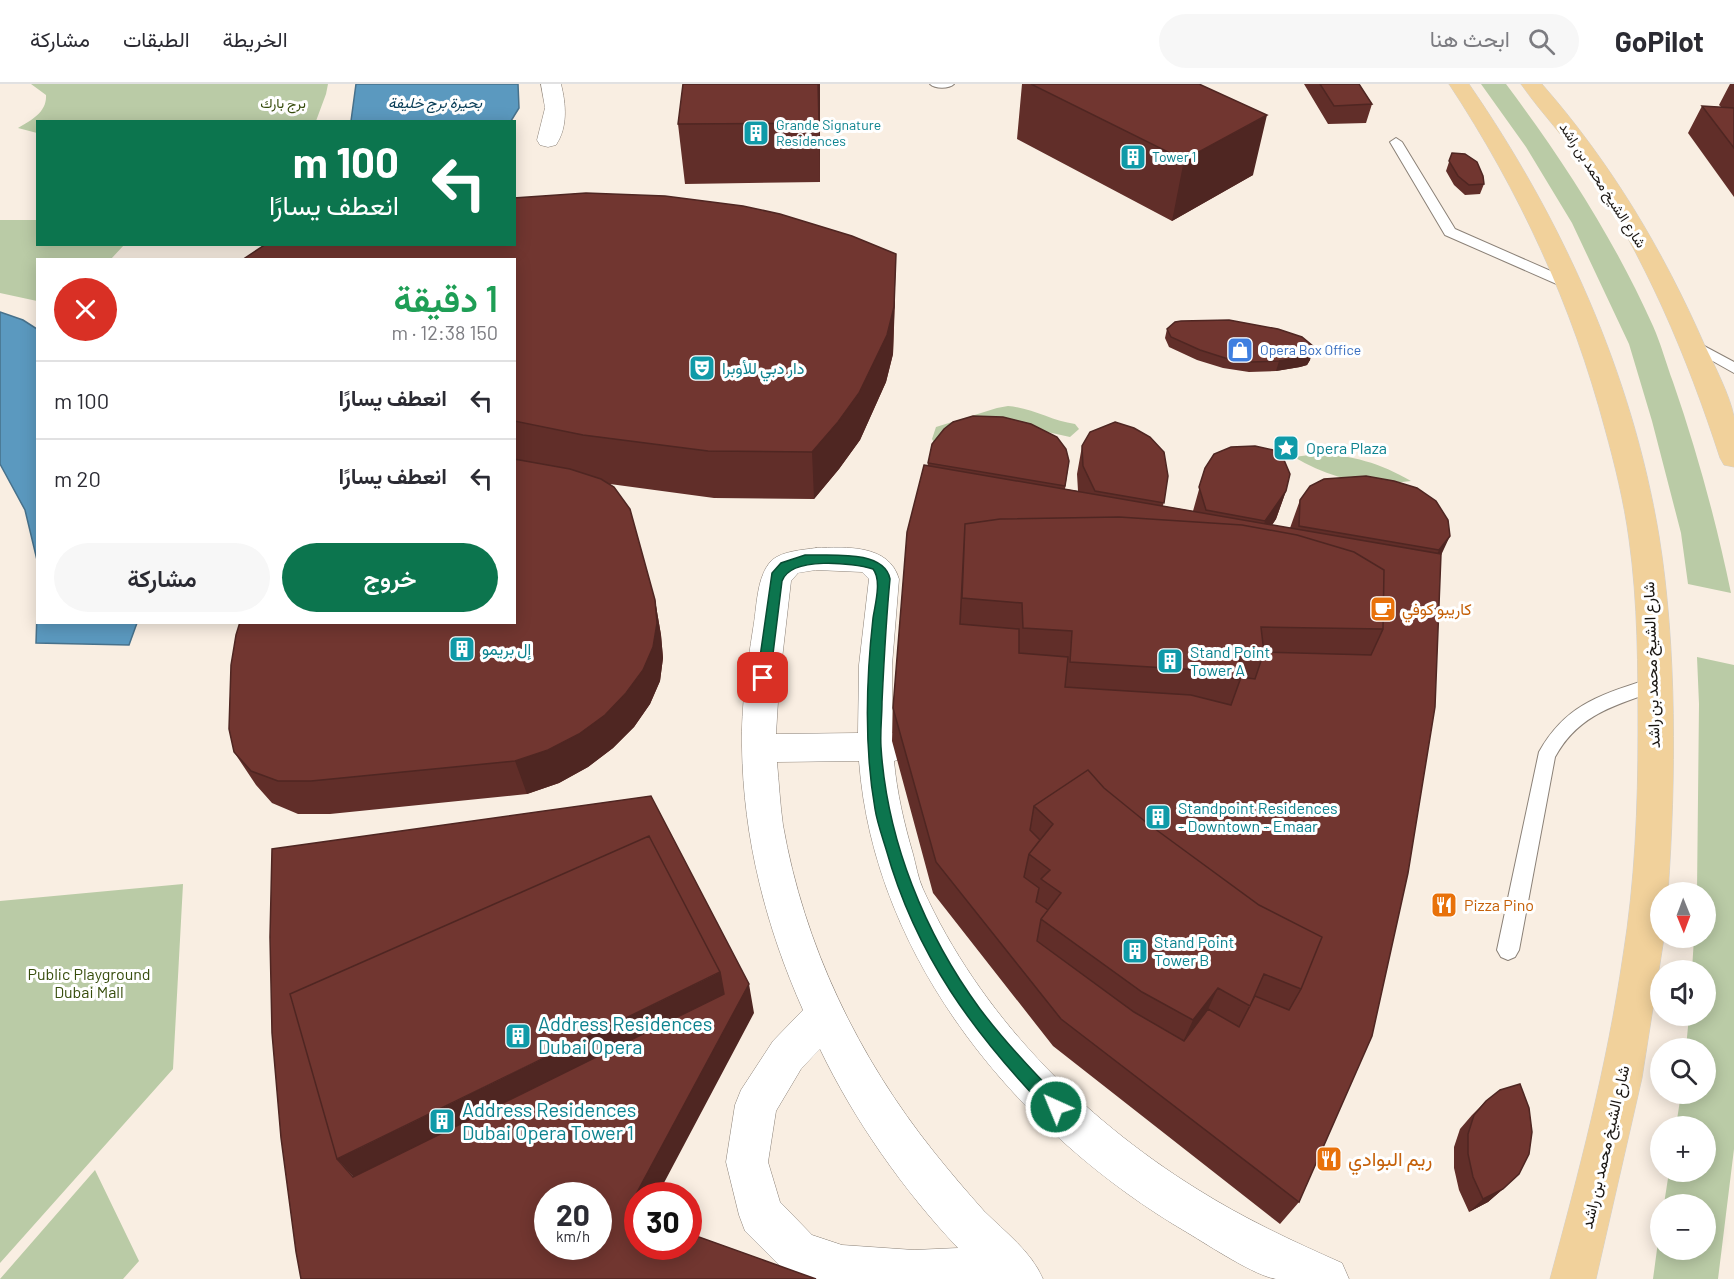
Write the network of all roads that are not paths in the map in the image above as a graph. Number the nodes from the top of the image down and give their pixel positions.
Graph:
1 (551, 84) edge
2 (936, 84) edge
3 (948, 84) edge
4 (1459, 84) edge
5 (1535, 85) edge
6 (548, 140) dead end
7 (1396, 142) dead end
8 (1573, 286) junction
9 (1691, 343) junction
10 (1734, 368) edge
11 (1734, 458) edge
12 (1655, 684) junction
13 (874, 747) junction
14 (930, 747) edge
15 (759, 748) junction
16 (1508, 950) dead end
17 (824, 1016) junction
18 (1013, 1273) edge
19 (1326, 1279) edge
20 (1573, 1279) edge

1 - 6 street
2 - 3 lane
4 - 8 main road, شارع الشيخ محمد بن راشد
5 - 9 main road, شارع الشيخ محمد بن راشد
7 - 8 lane
8 - 12 main road, شارع الشيخ محمد بن راشد
9 - 10 lane
9 - 11 main road, شارع الشيخ محمد بن راشد
12 - 16 lane
12 - 20 main road, شارع الشيخ محمد بن راشد
13 - 14 street
13 - 15 street
13 - 15 street
13 - 19 street
15 - 17 street
17 - 18 street
17 - 18 street

